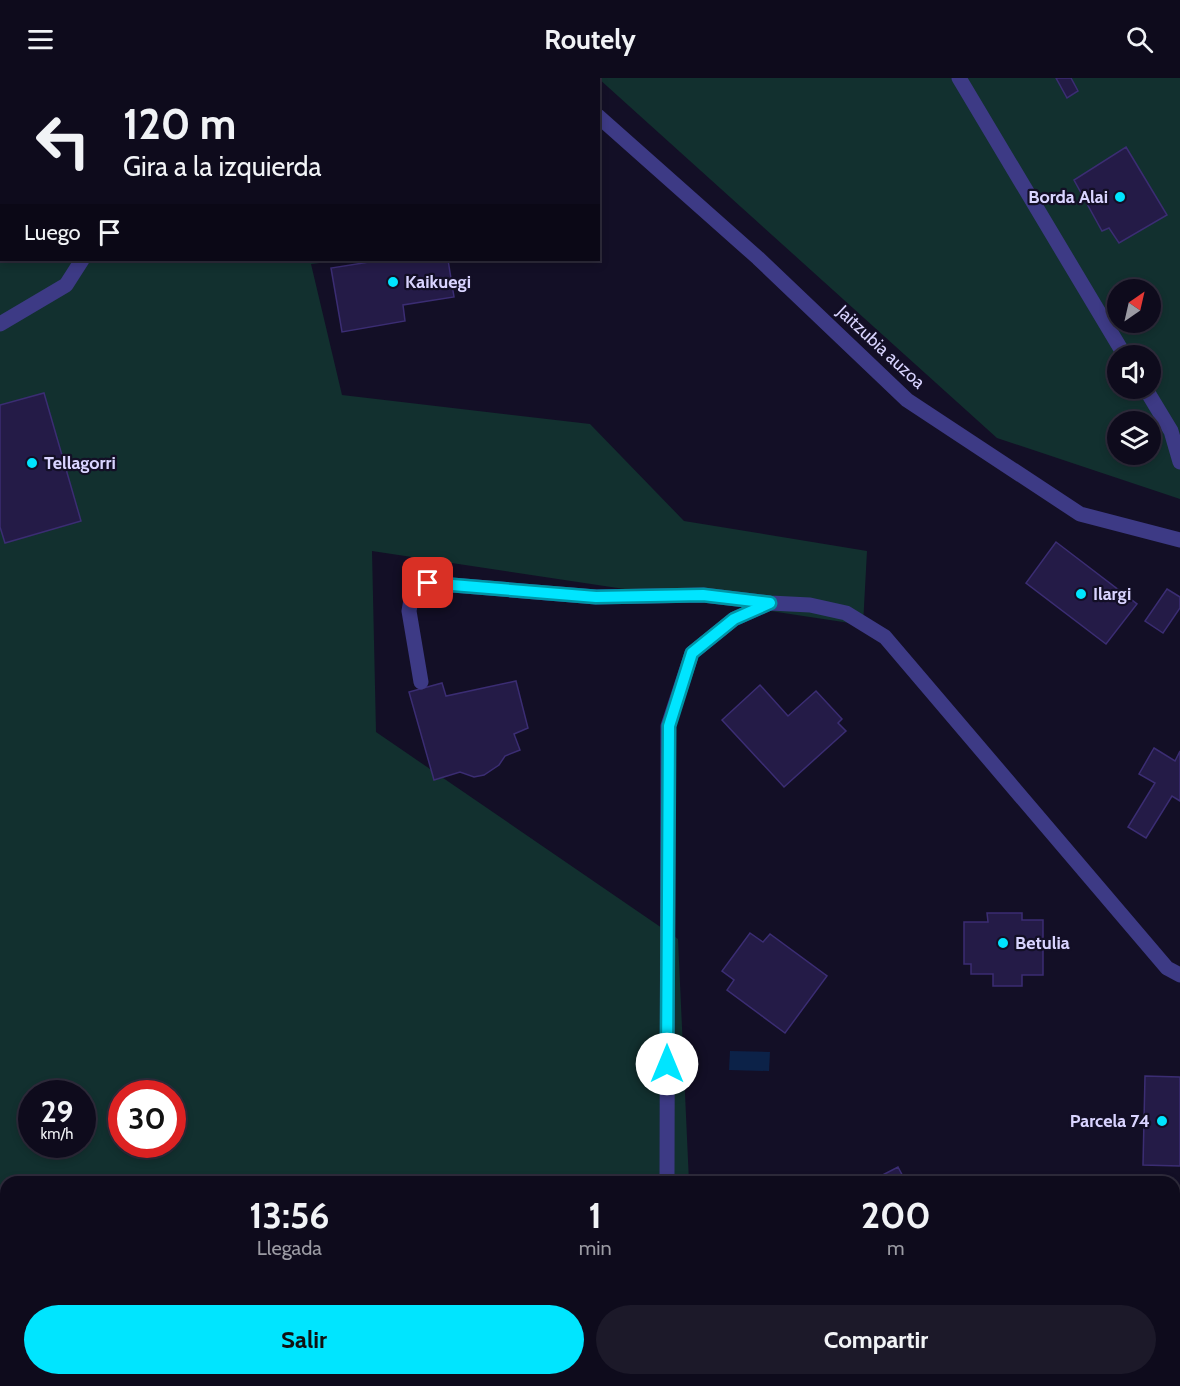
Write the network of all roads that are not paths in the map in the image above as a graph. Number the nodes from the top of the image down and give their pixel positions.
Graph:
1 (959, 78) edge
2 (600, 118) edge
3 (81, 261) edge
4 (0, 324) edge
5 (1118, 345) edge
6 (1152, 399) edge
7 (1180, 462) edge
8 (1180, 540) edge
9 (770, 603) junction
10 (421, 682) dead end
11 (1180, 975) edge
12 (667, 1176) edge

1 - 5 street
2 - 8 street, Jaitzubia auzoa
3 - 4 street
6 - 7 street
9 - 10 street
9 - 11 street
9 - 12 street

